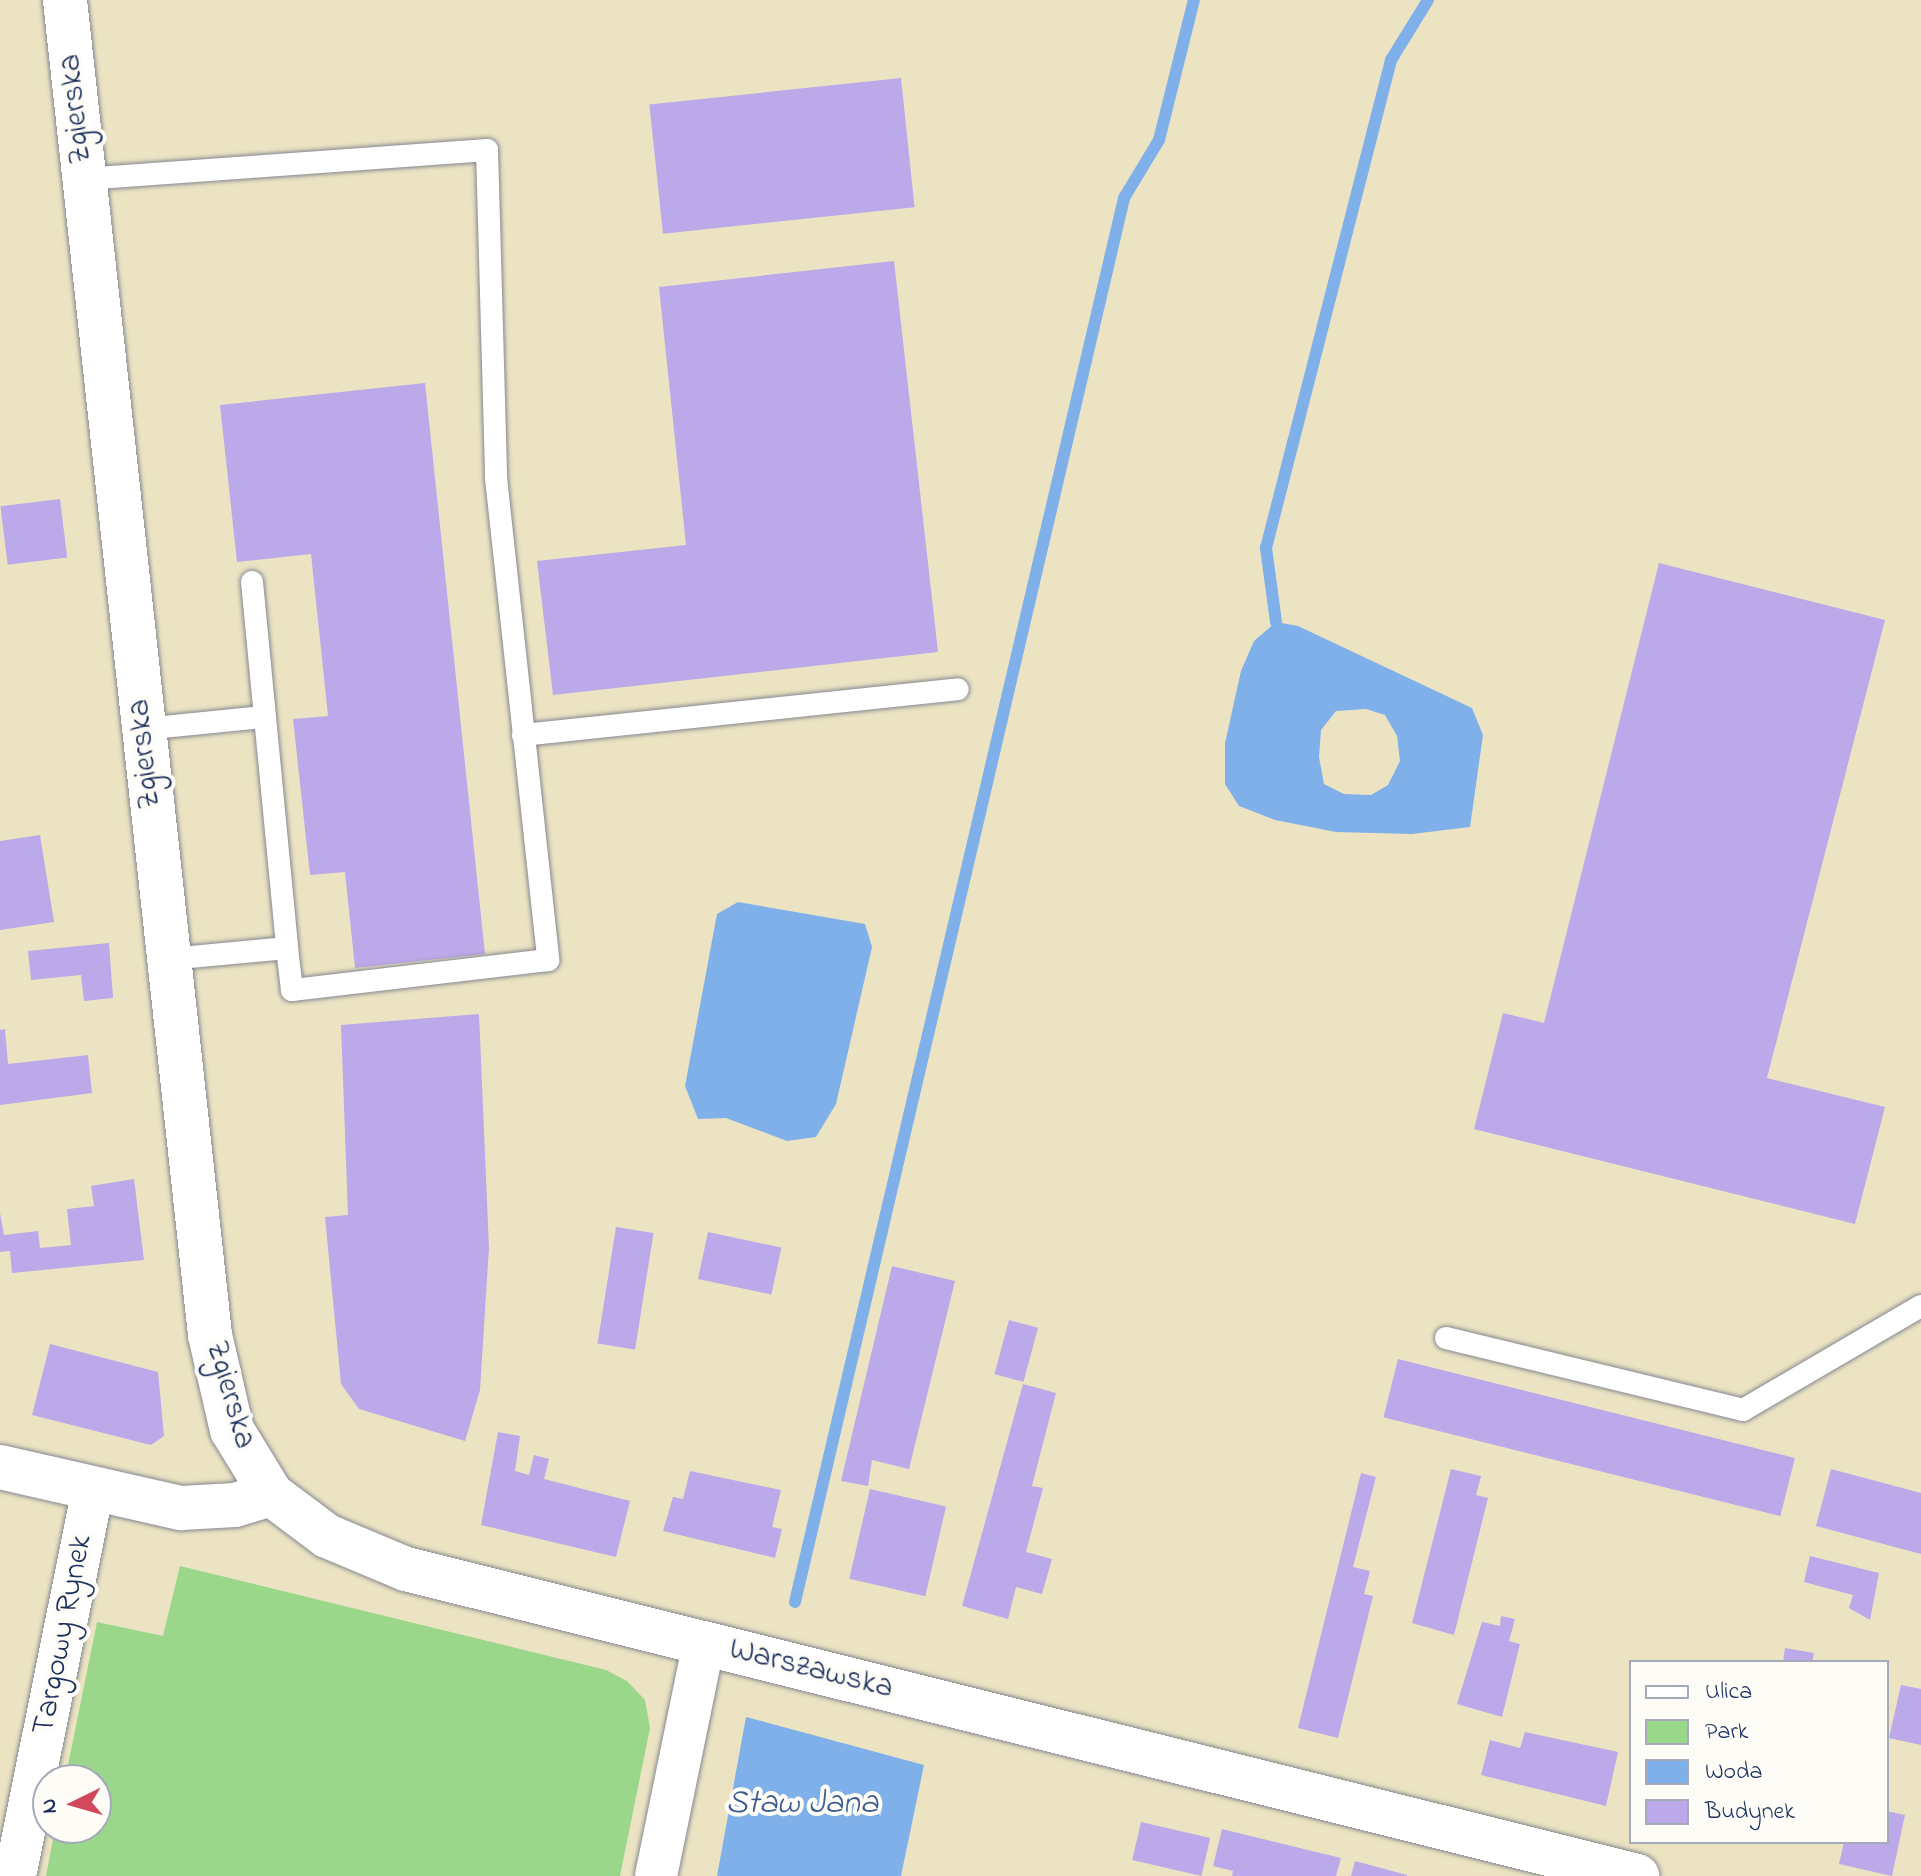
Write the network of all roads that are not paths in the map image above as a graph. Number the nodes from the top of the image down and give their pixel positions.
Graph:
1 (65, 0) edge
2 (84, 179) junction
3 (252, 582) dead end
4 (958, 689) dead end
5 (264, 717) junction
6 (143, 729) junction
7 (523, 735) junction
8 (287, 948) junction
9 (168, 959) junction
10 (1921, 1306) edge
11 (1446, 1338) dead end
12 (0, 1467) edge
13 (93, 1489) junction
14 (271, 1494) junction
15 (704, 1643) junction
16 (15, 1876) edge
17 (656, 1876) edge
18 (1637, 1876) edge

1 - 2 main road, Zgierska
2 - 6 main road, Zgierska
2 - 7 lane
3 - 5 lane
4 - 7 lane
5 - 6 lane
5 - 8 lane
6 - 9 main road, Zgierska
7 - 8 lane
8 - 9 lane
9 - 14 main road, Zgierska
10 - 11 lane
12 - 13 main road
13 - 14 main road
13 - 16 street, Targowy Rynek
14 - 15 main road, Warszawska
15 - 17 street
15 - 18 main road, Warszawska

